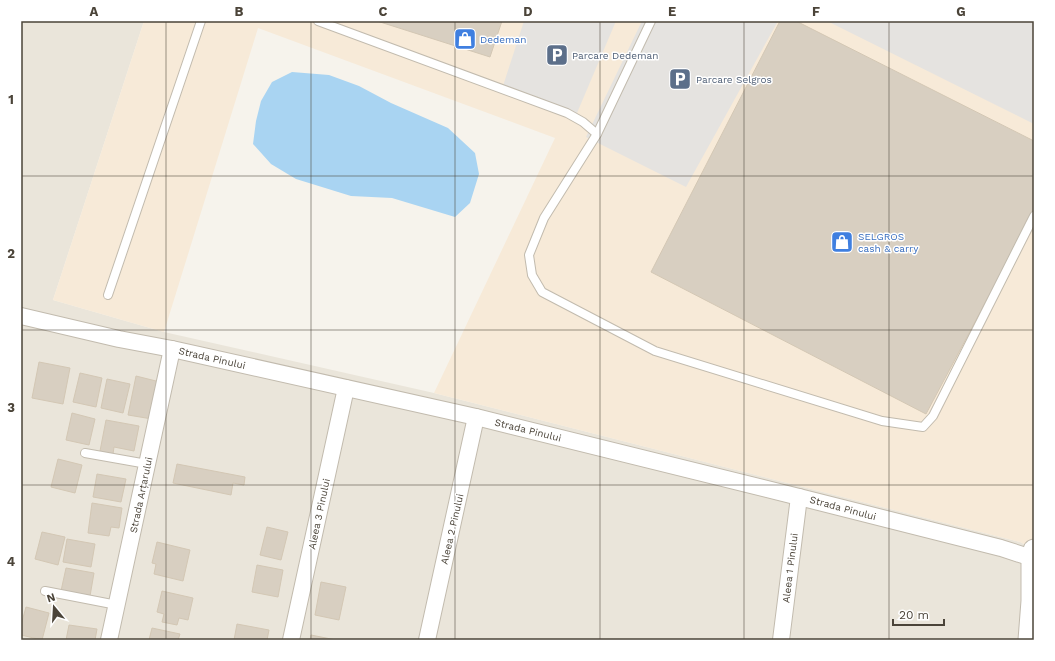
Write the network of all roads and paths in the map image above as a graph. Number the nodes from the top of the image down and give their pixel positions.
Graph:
1 (201, 21) edge
2 (318, 21) edge
3 (651, 21) edge
4 (597, 134) junction
5 (1034, 216) edge
6 (108, 294) dead end
7 (21, 316) edge
8 (172, 349) junction
9 (346, 388) junction
10 (476, 417) junction
11 (85, 453) dead end
12 (147, 464) junction
13 (799, 497) junction
14 (1033, 554) edge
15 (45, 591) dead end
16 (117, 605) junction
17 (109, 640) edge
18 (291, 640) edge
19 (427, 640) edge
20 (781, 640) edge
21 (1028, 640) edge

1 - 6 lane
2 - 4 lane
3 - 4 lane
4 - 5 lane
7 - 8 street, Strada Pinului
8 - 9 street, Strada Pinului
8 - 12 street, Strada Arțarului
9 - 10 street, Strada Pinului
9 - 18 street, Aleea 3 Pinului
10 - 13 street, Strada Pinului
10 - 19 street, Aleea 2 Pinului
11 - 12 lane
12 - 16 street, Strada Arțarului
13 - 14 street, Strada Pinului
13 - 20 street, Aleea 1 Pinului
14 - 21 street
15 - 16 lane
16 - 17 street, Strada Arțarului

